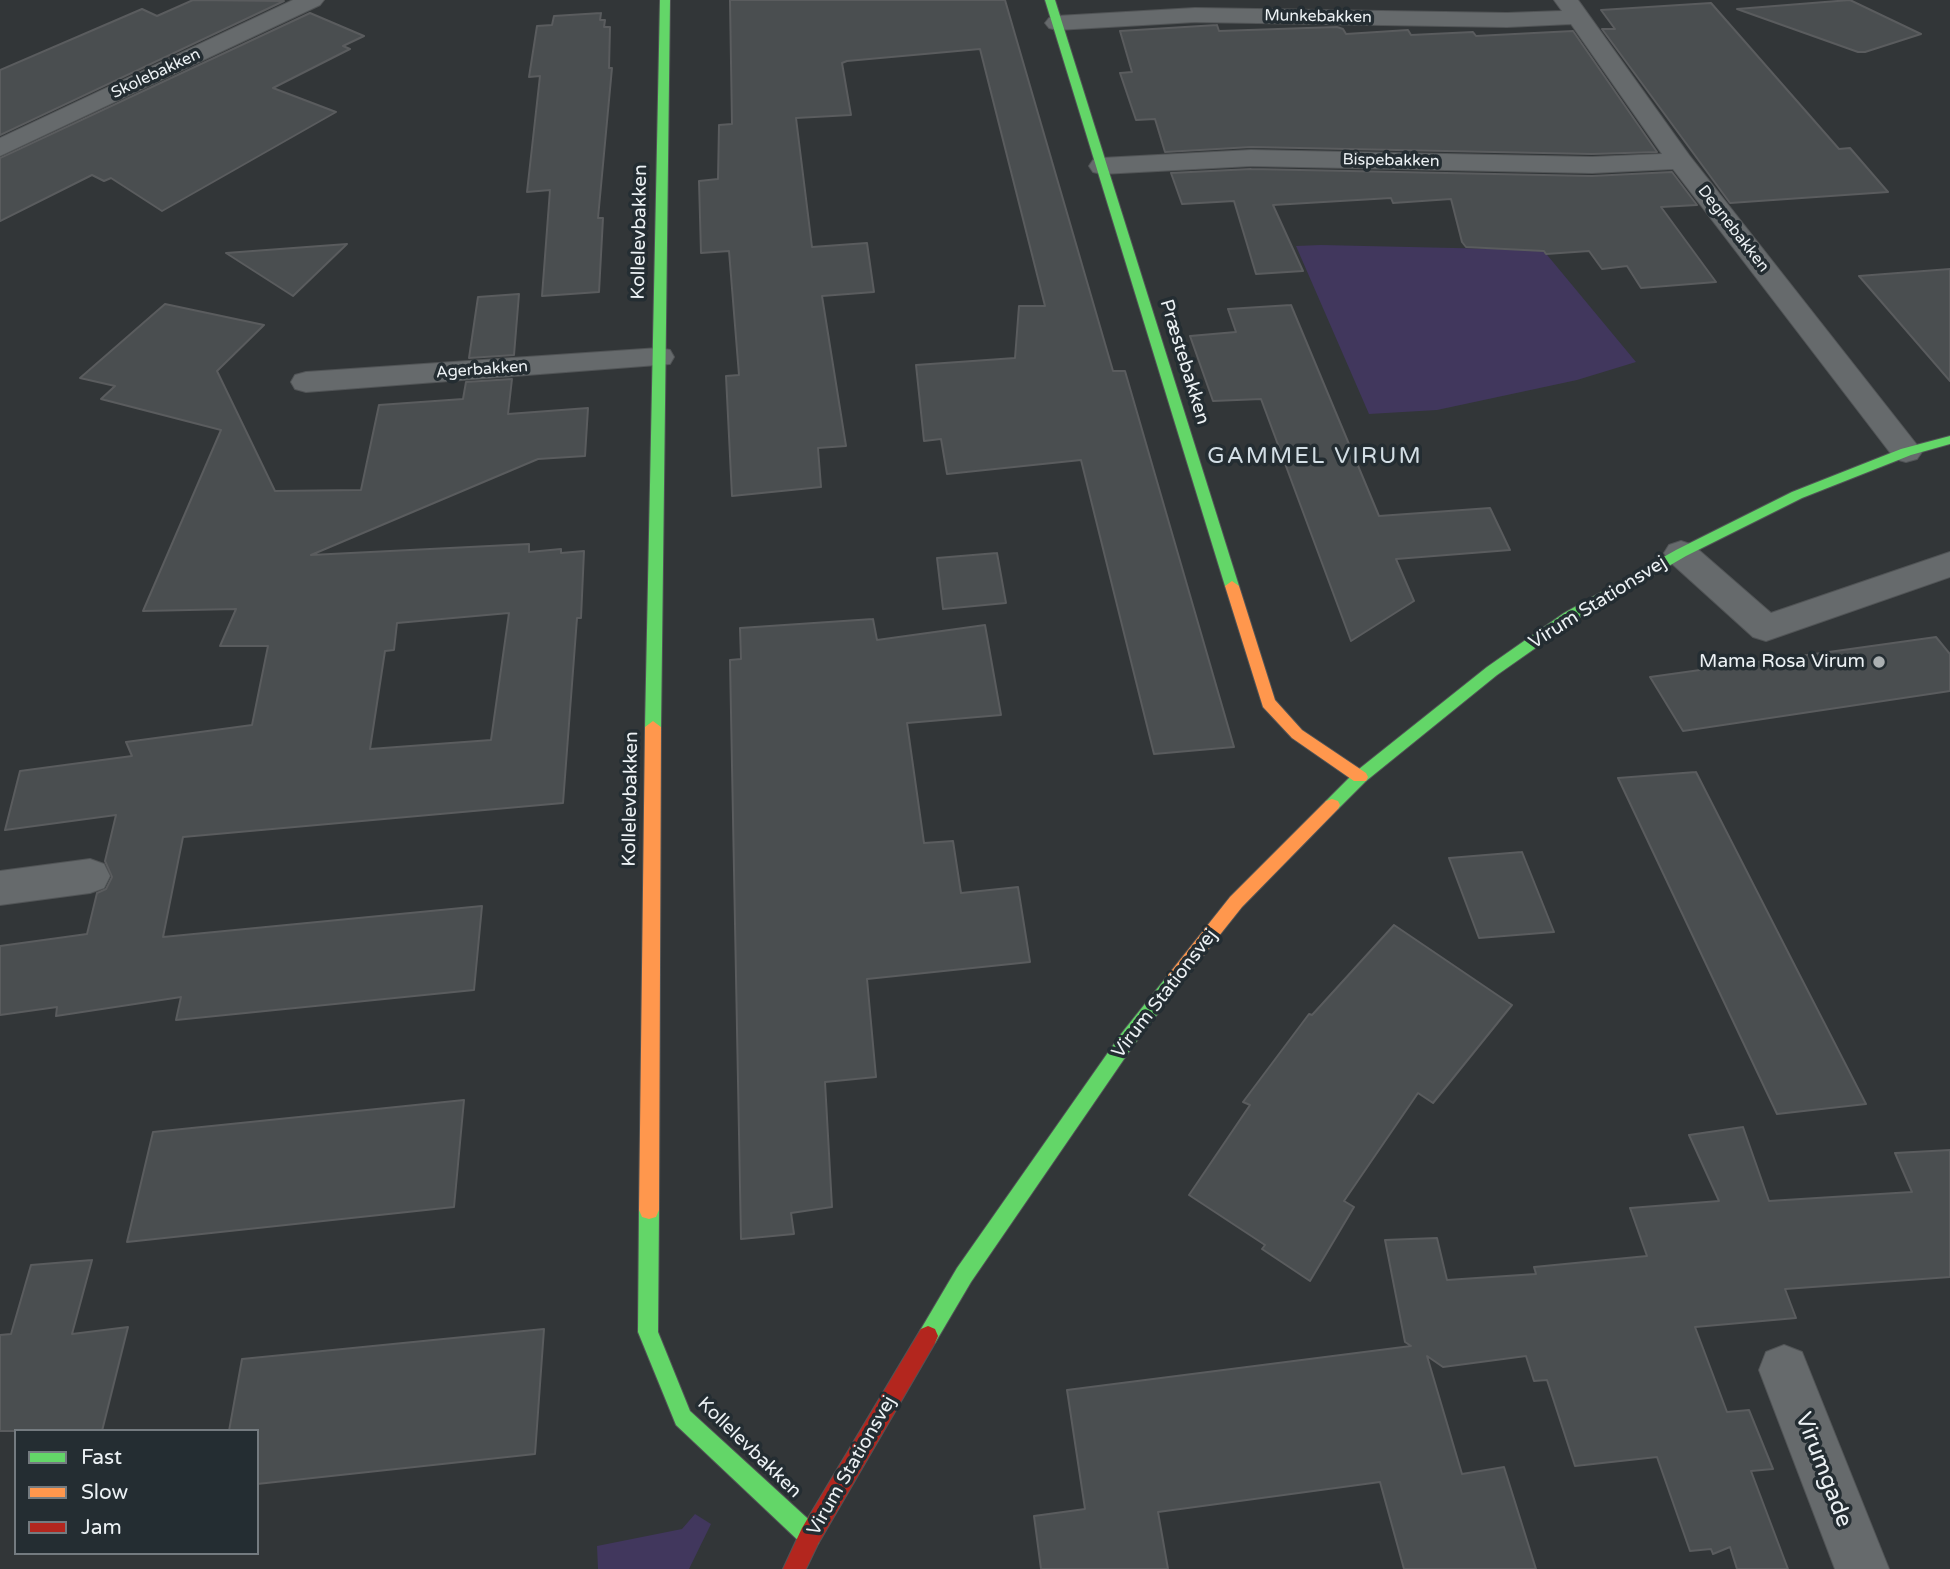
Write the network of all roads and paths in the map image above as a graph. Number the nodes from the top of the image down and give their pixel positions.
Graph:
1 (312, 0) edge
2 (665, 0) edge
3 (1572, 8) edge
4 (1054, 11) edge
5 (0, 148) edge
6 (1680, 161) junction
7 (1102, 166) junction
8 (659, 357) junction
9 (306, 382) dead end
10 (1950, 440) edge
11 (1906, 452) junction
12 (1681, 553) junction
13 (1946, 572) edge
14 (1360, 777) junction
15 (90, 876) dead end
16 (0, 888) edge
17 (1784, 1370) dead end
18 (810, 1536) junction
19 (794, 1569) edge
20 (1862, 1569) edge

1 - 5 street, Skolebakken
2 - 8 street, Kollelevbakken
3 - 4 street, Munkebakken
3 - 6 street, Degnebakken
4 - 7 street, Præstebakken
6 - 7 street, Bispebakken
6 - 11 street, Degnebakken
7 - 14 street, Præstebakken
8 - 9 street, Agerbakken
8 - 18 street, Kollelevbakken
10 - 11 street, Virum Stationsvej
11 - 12 street, Virum Stationsvej
12 - 13 street, Virum Stationsvej
12 - 14 street, Virum Stationsvej
14 - 18 street, Virum Stationsvej
15 - 16 street
17 - 20 street, Virumgade
18 - 19 street, Virum Stationsvej

